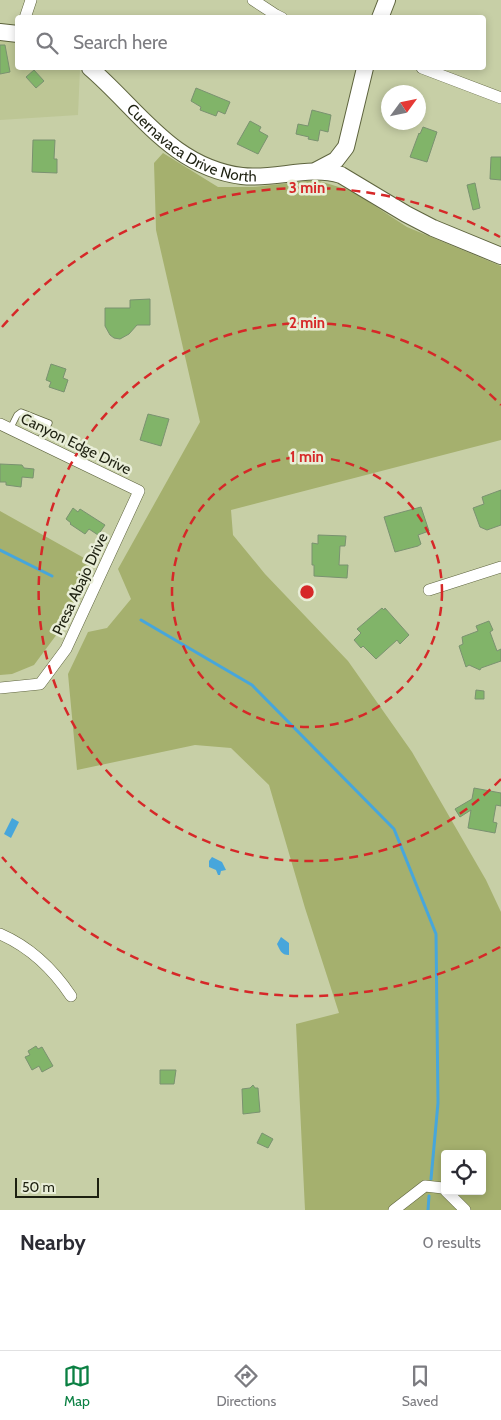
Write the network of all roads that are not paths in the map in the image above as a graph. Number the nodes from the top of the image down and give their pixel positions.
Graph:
1 (31, 0) edge
2 (253, 0) edge
3 (387, 0) edge
4 (26, 15) edge
5 (276, 15) edge
6 (381, 15) edge
7 (0, 32) edge
8 (15, 34) edge
9 (92, 70) edge
10 (365, 70) edge
11 (427, 70) edge
12 (501, 98) edge
13 (315, 171) junction
14 (501, 256) edge
15 (5, 426) edge
16 (39, 442) junction
17 (139, 491) joint
18 (501, 567) edge
19 (429, 590) dead end
20 (0, 688) edge
21 (0, 934) edge
22 (71, 996) dead end
23 (441, 1188) edge
24 (449, 1195) edge
25 (394, 1210) edge
26 (466, 1210) edge

1 - 4 street
2 - 5 street
3 - 6 street
7 - 8 street
9 - 13 street, Cuernavaca Drive North
10 - 13 street
11 - 12 street
13 - 14 street, Cuernavaca Drive North
15 - 16 street, Canyon Edge Drive
15 - 16 lane
16 - 17 street, Canyon Edge Drive
17 - 20 street, Presa Abajo Drive
18 - 19 street
21 - 22 street
23 - 25 street
24 - 26 street

